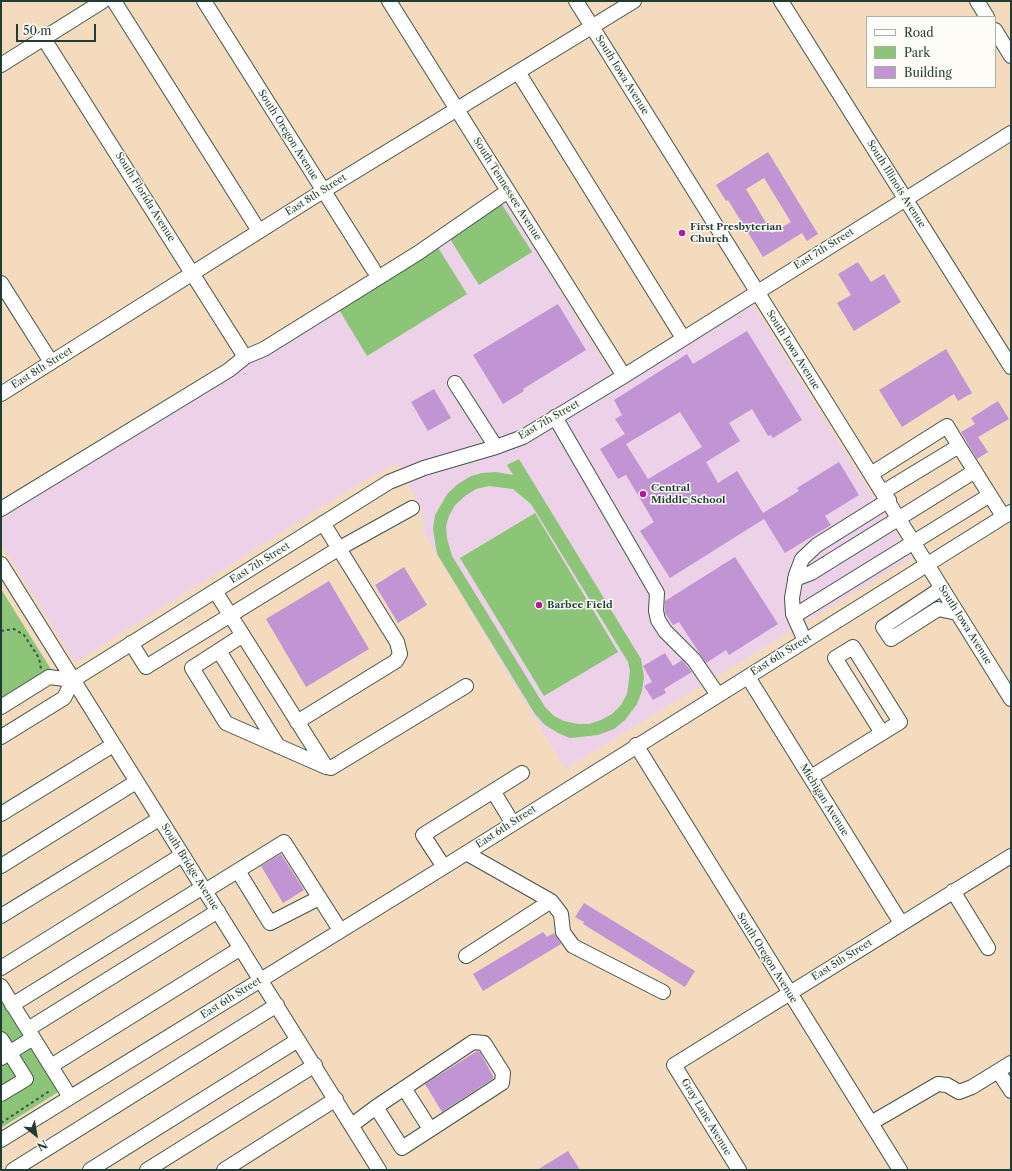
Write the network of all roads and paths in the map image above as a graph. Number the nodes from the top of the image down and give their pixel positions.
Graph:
1 (104, 1) edge
2 (114, 1) edge
3 (204, 1) edge
4 (389, 1) edge
5 (576, 1) edge
6 (634, 1) edge
7 (781, 1) edge
8 (977, 1) edge
9 (986, 16) edge
10 (592, 27) junction
11 (996, 32) edge
12 (44, 39) junction
13 (1011, 56) edge
14 (1, 65) edge
15 (518, 72) junction
16 (457, 110) junction
17 (1011, 133) edge
18 (323, 190) junction
19 (508, 191) junction
20 (905, 198) junction
21 (259, 231) junction
22 (373, 269) dead end
23 (193, 273) junction
24 (1, 283) edge
25 (757, 292) junction
26 (683, 338) junction
27 (245, 357) junction
28 (51, 362) junction
29 (1011, 367) edge
30 (624, 376) junction
31 (455, 383) dead end
32 (1, 394) edge
33 (555, 417) junction
34 (959, 446) junction
35 (496, 447) junction
36 (975, 471) junction
37 (871, 474) junction
38 (990, 495) junction
39 (886, 496) junction
40 (412, 508) dead end
41 (1, 509) edge
42 (1007, 514) edge
43 (899, 518) junction
44 (323, 523) junction
45 (914, 541) junction
46 (338, 549) junction
47 (1, 564) edge
48 (927, 564) junction
49 (795, 579) junction
50 (942, 588) junction
51 (215, 591) junction
52 (957, 613) junction
53 (230, 614) junction
54 (794, 616) junction
55 (1, 631) edge
56 (243, 635) junction
57 (805, 640) junction
58 (131, 643) junction
59 (219, 651) junction
60 (40, 672) dead end
61 (748, 677) junction
62 (73, 680) junction
63 (466, 686) dead end
64 (718, 695) junction
65 (1011, 699) edge
66 (1, 707) edge
67 (297, 722) junction
68 (882, 733) junction
69 (1, 737) edge
70 (113, 745) junction
71 (636, 745) junction
72 (278, 746) junction
73 (326, 767) junction
74 (522, 773) dead end
75 (811, 777) junction
76 (136, 782) junction
77 (493, 791) junction
78 (1, 814) edge
79 (159, 819) junction
80 (512, 822) junction
81 (466, 853) junction
82 (182, 855) junction
83 (1011, 856) edge
84 (1, 866) edge
85 (444, 867) junction
86 (238, 871) junction
87 (204, 889) junction
88 (953, 891) junction
89 (319, 898) junction
90 (551, 901) junction
91 (218, 910) junction
92 (1, 916) edge
93 (901, 923) junction
94 (340, 930) junction
95 (241, 948) junction
96 (988, 948) dead end
97 (466, 956) dead end
98 (1, 968) edge
99 (261, 979) junction
100 (1, 986) edge
101 (663, 992) dead end
102 (789, 993) junction
103 (12, 1005) junction
104 (277, 1005) junction
105 (30, 1034) junction
106 (1, 1039) edge
107 (298, 1040) junction
108 (5, 1055) edge
109 (1011, 1063) edge
110 (674, 1064) joint
111 (51, 1066) junction
112 (314, 1066) junction
113 (998, 1071) junction
114 (50, 1085) dead end
115 (404, 1088) junction
116 (1011, 1091) edge
117 (1, 1094) edge
118 (70, 1097) junction
119 (336, 1099) junction
120 (376, 1107) junction
121 (1, 1123) edge
122 (871, 1123) junction
123 (352, 1126) junction
124 (430, 1129) junction
125 (1, 1140) edge
126 (13, 1170) edge
127 (90, 1170) edge
128 (147, 1170) edge
129 (224, 1170) edge
130 (380, 1170) edge
131 (739, 1170) edge
132 (900, 1170) edge

1 - 12 street
2 - 21 street
3 - 18 street, South Oregon Avenue
4 - 16 street, South Tennessee Avenue
5 - 10 street, South Iowa Avenue
6 - 10 street, East 8th Street
7 - 20 street, South Illinois Avenue
8 - 9 street
10 - 15 street, East 8th Street
10 - 25 street, South Iowa Avenue
11 - 13 street
12 - 14 street
12 - 23 street, South Florida Avenue
15 - 16 street, East 8th Street
15 - 26 street
16 - 18 street, East 8th Street
16 - 19 street, South Tennessee Avenue
17 - 20 street, East 7th Street
18 - 21 street, East 8th Street
18 - 22 street, South Oregon Avenue
19 - 27 street
19 - 30 street, South Tennessee Avenue
20 - 25 street, East 7th Street
20 - 29 street, South Illinois Avenue
21 - 23 street, East 8th Street
23 - 27 street, South Florida Avenue
23 - 28 street, East 8th Street
24 - 28 street
25 - 26 street, East 7th Street
25 - 37 street, South Iowa Avenue
26 - 30 street, East 7th Street
27 - 41 street
28 - 32 street, East 8th Street
30 - 33 street, East 7th Street
31 - 35 street
33 - 35 street, East 7th Street
33 - 64 street
34 - 36 street
34 - 37 street
34 - 39 street
35 - 44 street, East 7th Street
36 - 38 street
36 - 43 street
37 - 39 street, South Iowa Avenue
38 - 42 street
38 - 45 street
39 - 43 street, South Iowa Avenue
39 - 49 street
40 - 46 street
42 - 48 street, East 6th Street
43 - 45 street, South Iowa Avenue
43 - 49 street
44 - 46 street
44 - 51 street, East 7th Street
45 - 48 street, South Iowa Avenue
45 - 54 street
46 - 53 street
46 - 67 street
47 - 62 street, South Bridge Avenue
48 - 50 street, South Iowa Avenue
48 - 57 street, East 6th Street
49 - 54 street
50 - 52 street, South Iowa Avenue
50 - 52 street
51 - 53 street
51 - 58 street, East 7th Street
52 - 65 street, South Iowa Avenue
53 - 56 street
53 - 58 street
54 - 57 street
55 - 60 path
56 - 59 street
56 - 67 street
57 - 61 street, East 6th Street
58 - 62 street, East 7th Street
59 - 72 street
59 - 72 street
61 - 64 street, East 6th Street
61 - 75 street, Michigan Avenue
62 - 66 street
62 - 69 street
62 - 70 street, South Bridge Avenue
63 - 73 street
64 - 71 street, East 6th Street
67 - 73 street
68 - 68 street
68 - 75 street
70 - 76 street, South Bridge Avenue
70 - 78 street
71 - 80 street, East 6th Street
71 - 102 street, South Oregon Avenue
72 - 73 street
74 - 77 street
75 - 93 street, Michigan Avenue
76 - 79 street, South Bridge Avenue
76 - 84 street
77 - 80 street
77 - 85 street
79 - 82 street, South Bridge Avenue
79 - 92 street
80 - 81 street, East 6th Street
81 - 85 street, East 6th Street
81 - 90 street
82 - 87 street, South Bridge Avenue
82 - 98 street
83 - 88 street, East 5th Street
85 - 94 street, East 6th Street
86 - 87 street
86 - 89 street
86 - 89 street
87 - 91 street, South Bridge Avenue
87 - 103 street
88 - 93 street, East 5th Street
88 - 96 street
89 - 94 street
90 - 97 street
90 - 101 street
91 - 95 street, South Bridge Avenue
91 - 105 street
93 - 102 street, East 5th Street
94 - 99 street, East 6th Street
95 - 99 street, South Bridge Avenue
95 - 111 street
99 - 104 street, South Bridge Avenue
99 - 118 street, East 6th Street
100 - 103 street
102 - 110 street, East 5th Street
102 - 122 street, South Oregon Avenue
103 - 105 street
104 - 107 street, South Bridge Avenue
104 - 126 street
105 - 108 street
105 - 111 street
106 - 108 street
107 - 112 street, South Bridge Avenue
107 - 127 street
108 - 117 street
109 - 113 street
110 - 131 street, Gray Lane Avenue
111 - 118 street
112 - 119 street, South Bridge Avenue
112 - 128 street
113 - 116 street
113 - 122 street
114 - 121 path
115 - 120 street
115 - 124 street
115 - 124 street
118 - 125 street, East 6th Street
119 - 123 street, South Bridge Avenue
119 - 129 street
120 - 123 street
120 - 124 street
122 - 132 street, South Oregon Avenue
123 - 130 street, South Bridge Avenue

